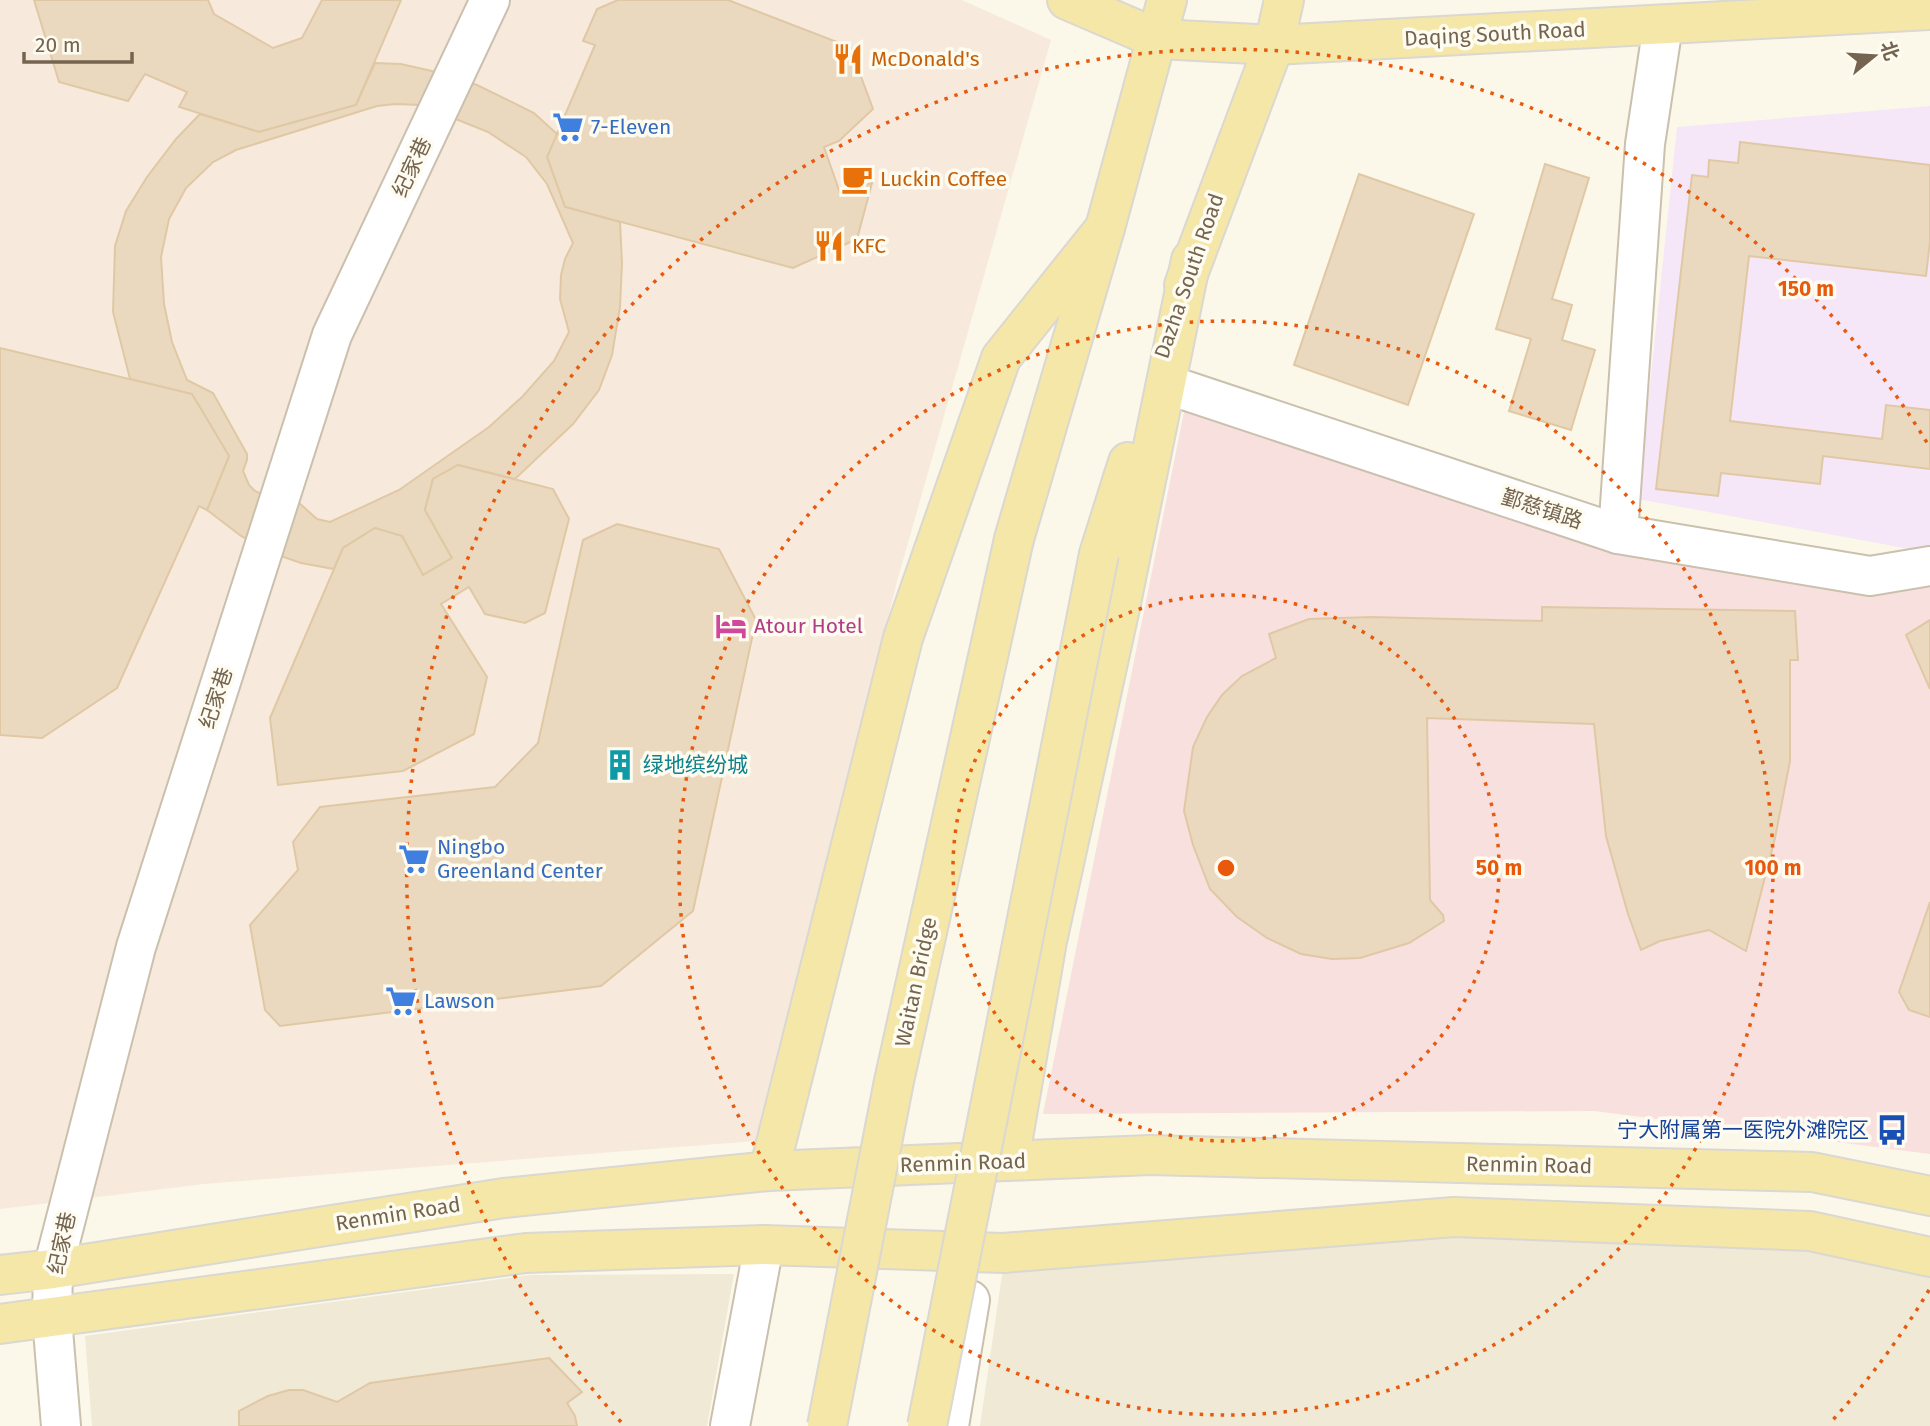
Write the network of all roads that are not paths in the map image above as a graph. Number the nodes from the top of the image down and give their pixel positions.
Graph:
1 (490, 0) edge
2 (1067, 0) edge
3 (1167, 0) edge
4 (1284, 0) edge
5 (1930, 10) edge
6 (1663, 25) junction
7 (1158, 39) junction
8 (1274, 44) junction
9 (1105, 228) junction
10 (1191, 260) junction
11 (1166, 384) junction
12 (1618, 534) junction
13 (1930, 566) edge
14 (1009, 1161) junction
15 (769, 1171) junction
16 (1930, 1196) edge
17 (764, 1245) junction
18 (978, 1252) junction
19 (1930, 1257) edge
20 (53, 1269) junction
21 (0, 1275) edge
22 (52, 1318) junction
23 (0, 1324) edge
24 (61, 1426) edge
25 (730, 1426) edge
26 (827, 1426) edge
27 (927, 1426) edge
28 (949, 1426) edge

1 - 20 street, 纪家巷
2 - 7 main road, Daqing South Road
3 - 7 main road
4 - 8 main road, Dazha South Road
5 - 6 main road, Daqing South Road
6 - 8 main road, Daqing South Road
6 - 12 street
7 - 8 main road, Daqing South Road
7 - 9 main road
8 - 10 main road, Dazha South Road
9 - 15 main road
9 - 26 main road, Waitan Bridge, bridge
10 - 11 main road
10 - 27 main road, Dazha South Road, bridge
11 - 12 street, 鄞慈镇路
11 - 14 main road
12 - 13 street, 鄞慈镇路
14 - 15 main road, Renmin Road
14 - 16 main road, Renmin Road
15 - 20 main road, Renmin Road
17 - 18 main road
17 - 22 main road
17 - 25 street
18 - 19 main road
18 - 28 street
20 - 21 main road, Renmin Road
20 - 22 street, 纪家巷
22 - 23 main road
22 - 24 street, 纪家巷

